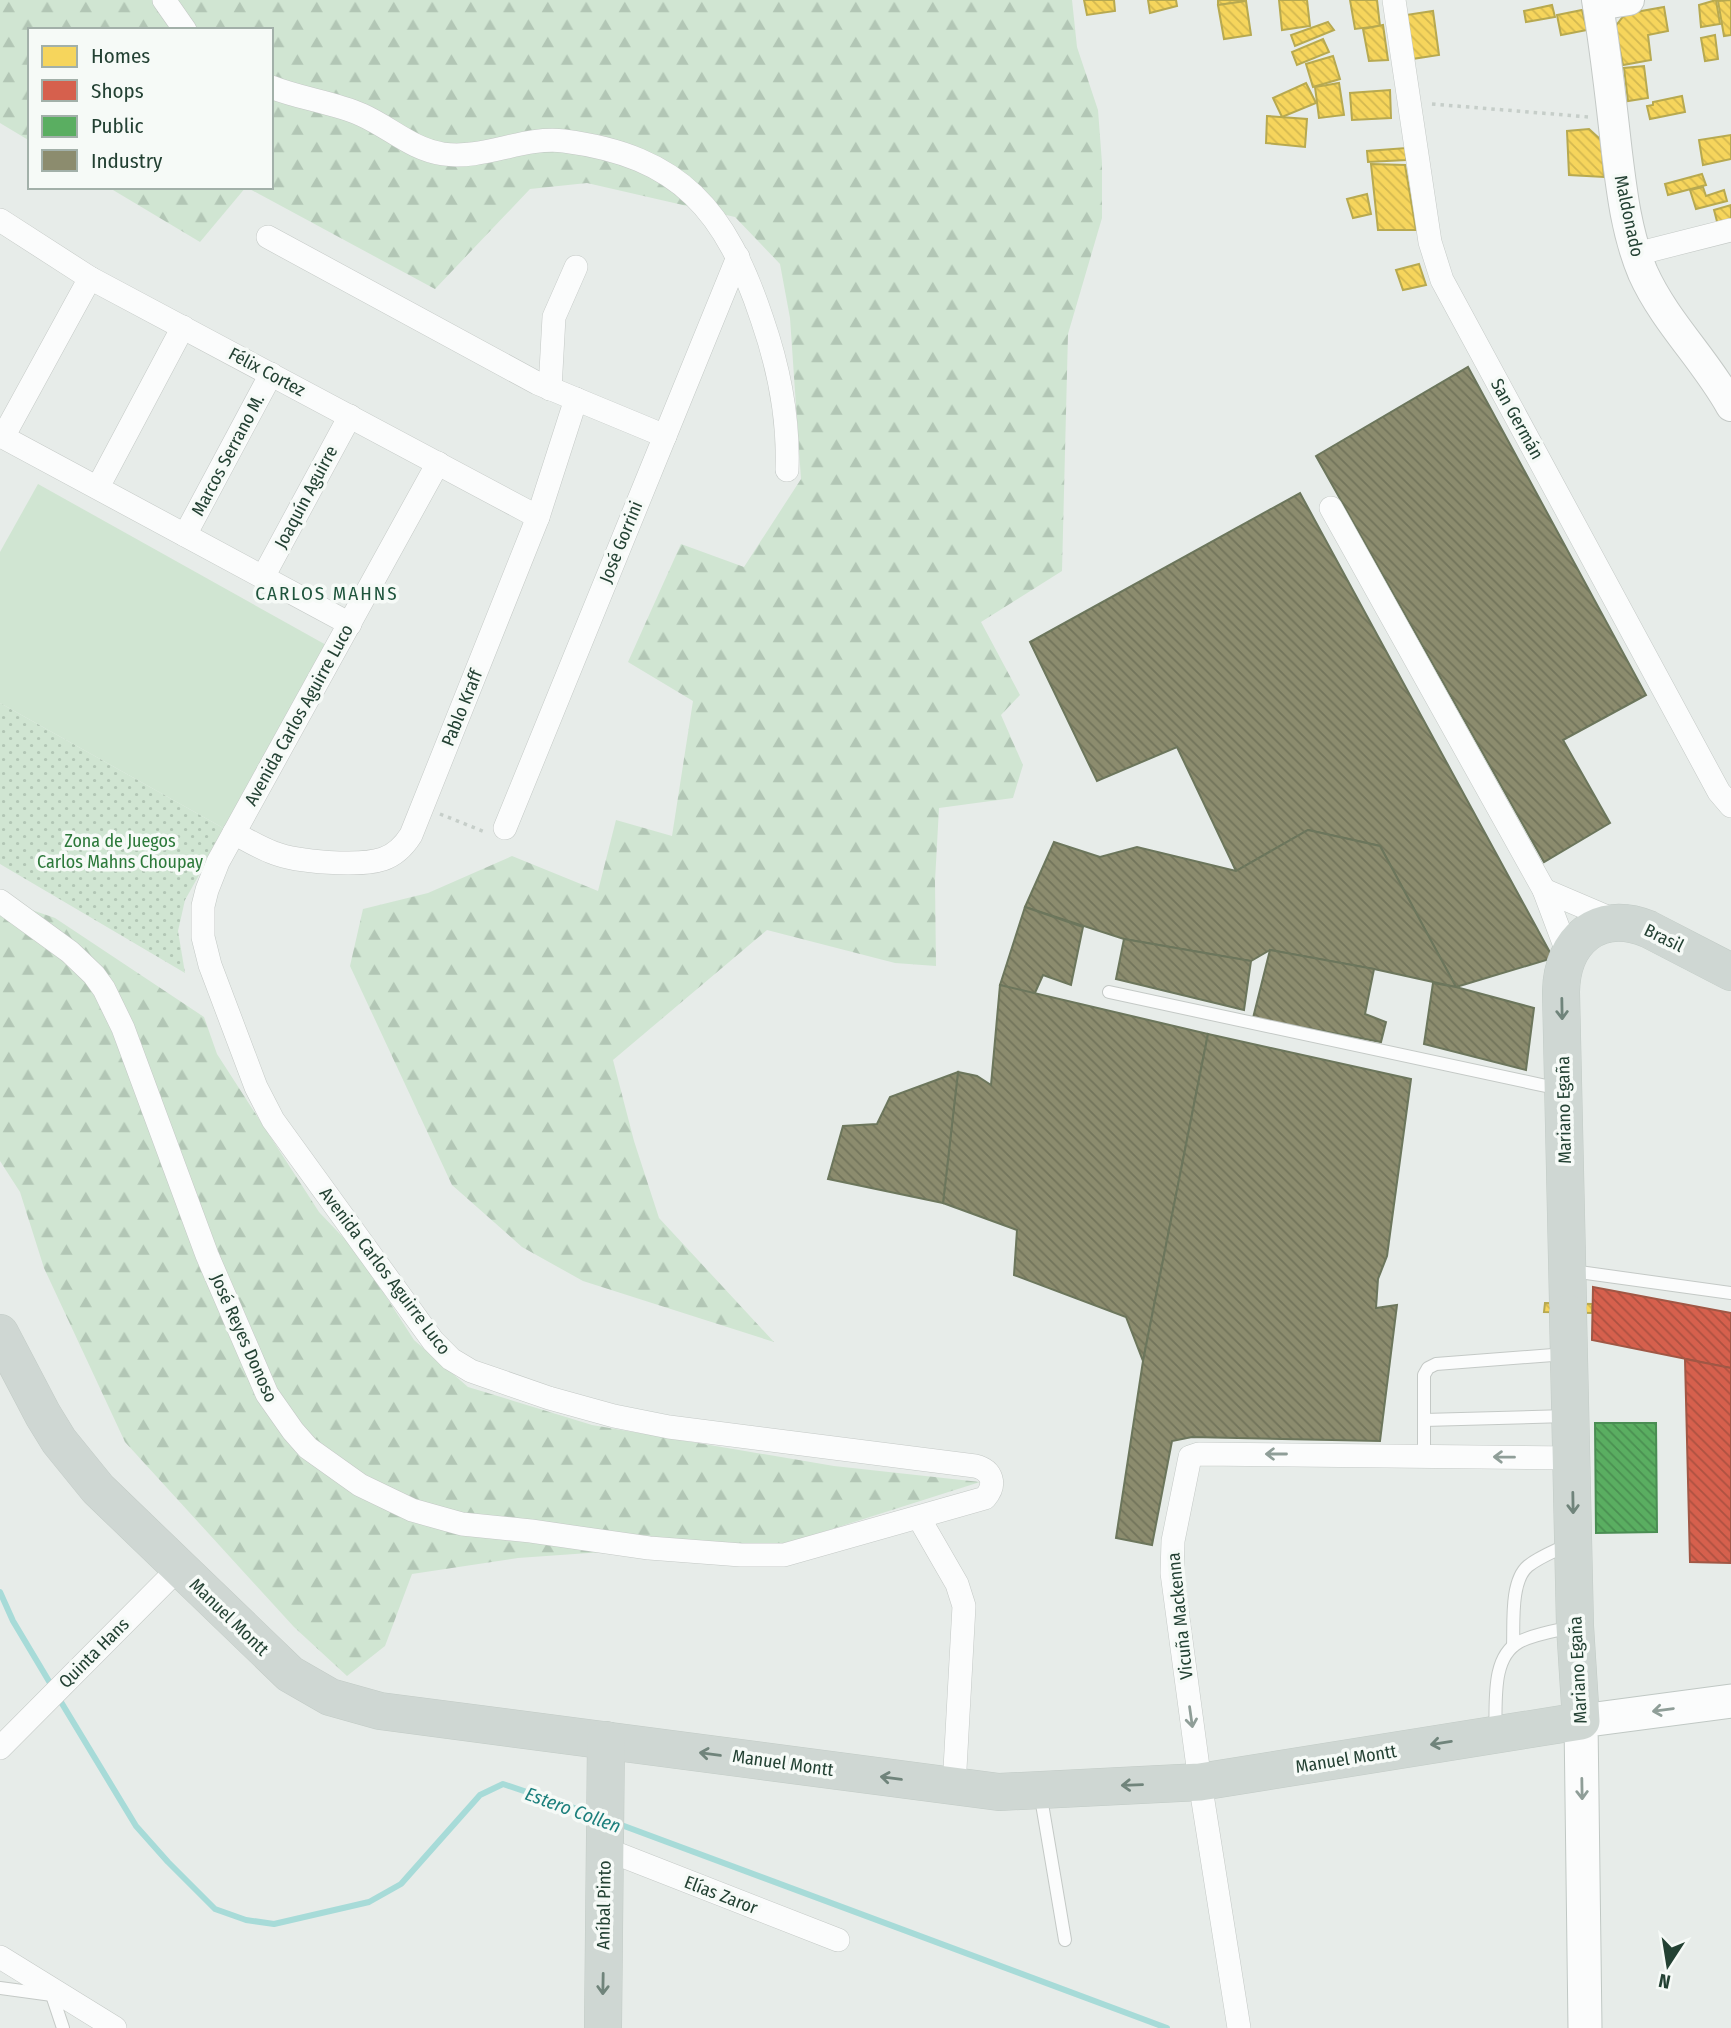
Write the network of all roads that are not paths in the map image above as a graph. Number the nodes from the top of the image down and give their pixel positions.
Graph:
1 (164, 0) edge
2 (1394, 0) edge
3 (1629, 0) edge
4 (1598, 3) edge
5 (184, 28) edge
6 (273, 88) edge
7 (0, 220) edge
8 (1731, 230) edge
9 (268, 237) dead end
10 (1636, 254) junction
11 (738, 257) junction
12 (576, 267) dead end
13 (90, 278) junction
14 (183, 327) junction
15 (271, 374) junction
16 (551, 389) junction
17 (576, 400) junction
18 (1731, 406) edge
19 (349, 416) junction
20 (665, 436) junction
21 (2, 437) edge
22 (438, 463) junction
23 (787, 470) dead end
24 (98, 487) junction
25 (1331, 508) dead end
26 (538, 517) junction
27 (185, 535) junction
28 (263, 577) junction
29 (350, 624) junction
30 (1731, 806) edge
31 (505, 828) road end
32 (234, 833) junction
33 (1544, 890) junction
34 (0, 901) edge
35 (1607, 925) junction
36 (1568, 954) junction
37 (1731, 972) edge
38 (1109, 992) dead end
39 (1563, 1090) junction
40 (1731, 1293) edge
41 (1568, 1295) junction
42 (0, 1333) edge
43 (1570, 1353) junction
44 (1571, 1416) junction
45 (1424, 1420) junction
46 (1424, 1455) junction
47 (1572, 1458) junction
48 (919, 1518) junction
49 (1574, 1541) junction
50 (179, 1568) junction
51 (1575, 1626) junction
52 (1513, 1646) junction
53 (1731, 1701) edge
54 (1581, 1721) junction
55 (1495, 1735) junction
56 (3, 1739) edge
57 (606, 1740) junction
58 (1200, 1782) junction
59 (954, 1787) junction
60 (1040, 1789) junction
61 (605, 1846) junction
62 (838, 1940) dead end
63 (1065, 1940) dead end
64 (3, 1960) edge
65 (0, 1987) edge
66 (59, 1996) junction
67 (63, 2028) edge
68 (115, 2028) edge
69 (603, 2028) edge
70 (1239, 2028) edge
71 (1585, 2028) edge

1 - 5 street
2 - 30 street, San Germán
3 - 4 street
4 - 10 street, Maldonado
6 - 11 street
7 - 13 street, Félix Cortez
8 - 10 street
9 - 16 street
10 - 18 street, Maldonado
11 - 20 street, José Gorrini
11 - 23 street
12 - 16 street
13 - 14 street, Félix Cortez
13 - 21 street
14 - 15 street, Félix Cortez
14 - 24 street
15 - 19 street, Félix Cortez
15 - 27 street, Marcos Serrano M.
16 - 17 street
17 - 20 street
17 - 26 street, Pablo Kraff
19 - 22 street, Félix Cortez
19 - 28 street, Joaquín Aguirre
20 - 31 street, José Gorrini
21 - 24 street
22 - 26 street, Félix Cortez
22 - 29 street, Avenida Carlos Aguirre Luco
24 - 27 street
25 - 33 street
26 - 32 street, Pablo Kraff
27 - 28 street
28 - 29 street
29 - 32 street, Avenida Carlos Aguirre Luco
32 - 48 street, Avenida Carlos Aguirre Luco
33 - 35 street
33 - 36 street
34 - 48 street, José Reyes Donoso
35 - 36 main road
35 - 37 main road, Brasil
36 -> 39 main road, Mariano Egaña
38 - 39 lane
39 - 41 main road, Mariano Egaña
40 - 41 lane
41 - 43 main road, Mariano Egaña
42 - 50 main road, Manuel Montt
43 - 44 main road, Mariano Egaña
43 - 45 lane
44 - 45 lane
44 - 47 main road, Mariano Egaña
45 - 46 lane
47 -> 46 street, Vicuña Mackenna
46 -> 58 street, Vicuña Mackenna
47 -> 49 main road, Mariano Egaña
48 - 59 street
49 - 51 main road, Mariano Egaña
49 - 52 lane
50 - 56 street, Quinta Hans
50 - 57 main road, Manuel Montt
51 - 52 lane
51 - 54 main road, Mariano Egaña
52 - 55 lane
53 -> 54 main road, Manuel Montt
54 - 55 main road, Manuel Montt
54 -> 71 main road, Mariano Egaña
55 -> 58 main road, Manuel Montt
59 -> 57 main road, Manuel Montt
57 - 61 main road, Aníbal Pinto
58 -> 60 main road, Manuel Montt
58 - 70 street, Vicuña Mackenna
59 - 60 main road, Manuel Montt
60 - 63 lane
61 - 62 street, Elías Zaror
61 -> 69 main road, Aníbal Pinto
64 - 66 street
65 - 66 lane
66 - 67 lane
66 - 68 street

